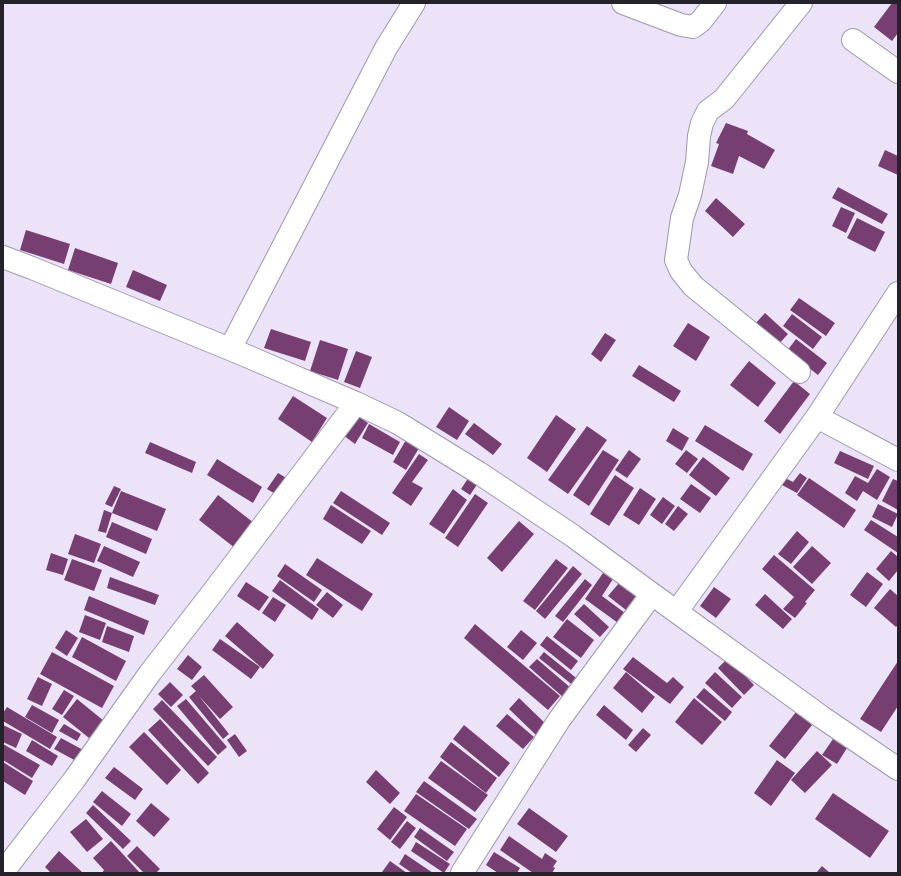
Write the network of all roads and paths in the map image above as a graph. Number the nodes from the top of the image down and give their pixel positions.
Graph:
1 (414, 3) edge
2 (623, 3) edge
3 (716, 3) edge
4 (801, 3) edge
5 (852, 40) dead end
6 (898, 72) edge
7 (3, 257) edge
8 (898, 294) edge
9 (230, 349) junction
10 (798, 372) dead end
11 (356, 403) junction
12 (817, 417) junction
13 (898, 460) edge
14 (652, 594) junction
15 (677, 611) junction
16 (898, 770) edge
17 (3, 872) edge
18 (462, 873) edge

1 - 9 street
2 - 3 street
4 - 10 street
5 - 6 street
7 - 9 street
8 - 12 street
9 - 11 street
11 - 14 street
11 - 17 street
12 - 13 street
12 - 15 street
14 - 15 street
14 - 18 street
15 - 16 street

